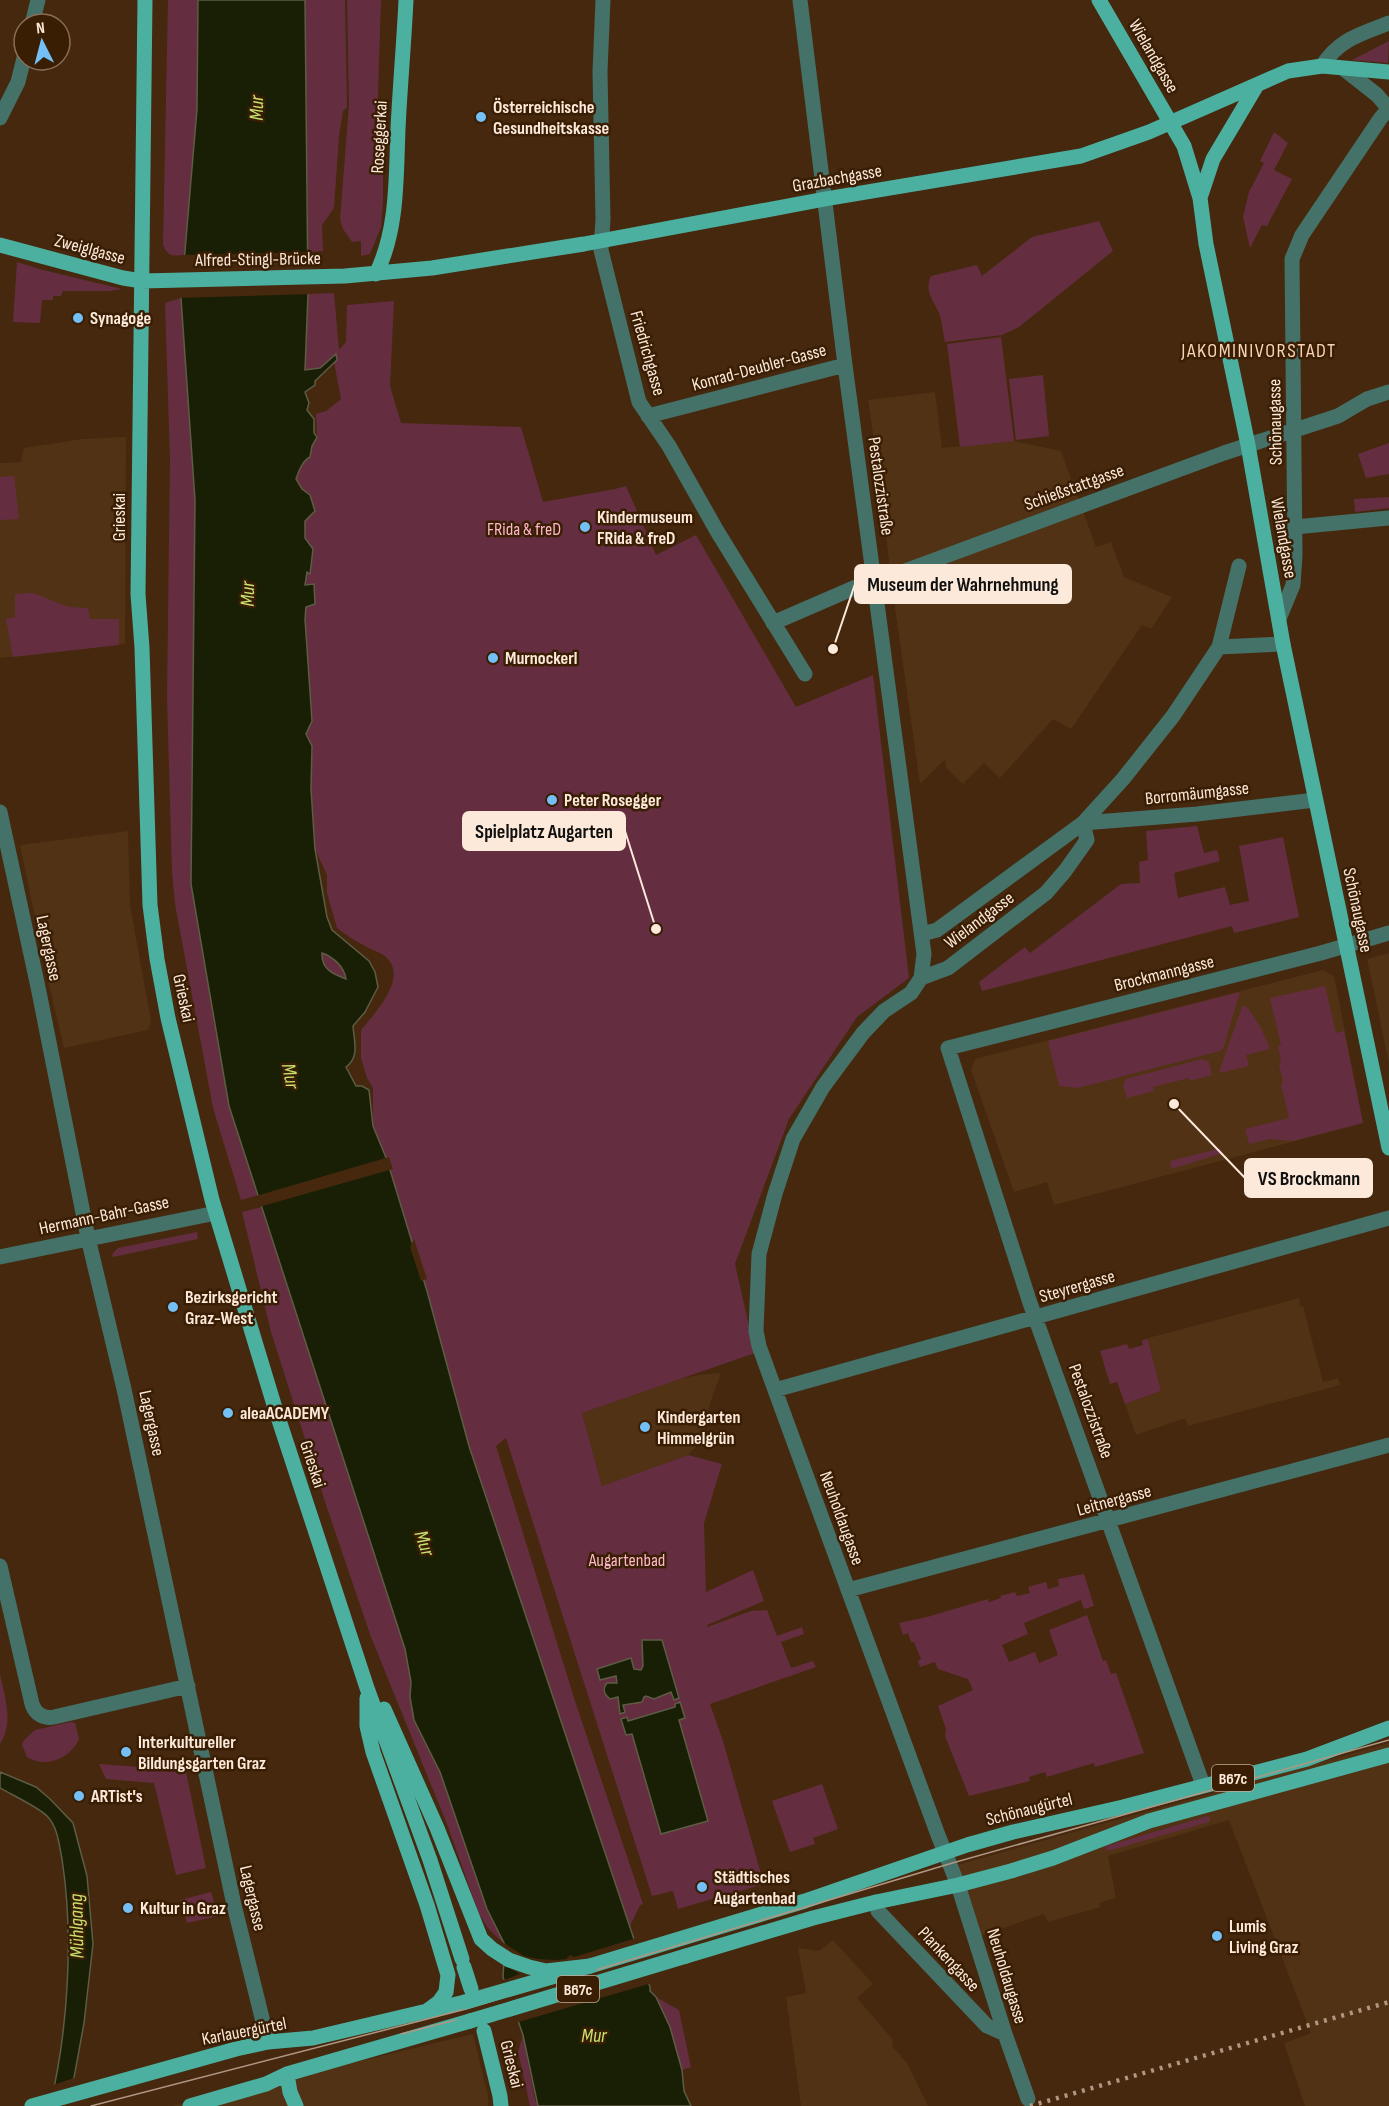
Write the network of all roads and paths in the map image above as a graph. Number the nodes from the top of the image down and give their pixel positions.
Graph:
1 (145, 0) edge
2 (406, 0) edge
3 (603, 0) edge
4 (801, 0) edge
5 (1099, 0) edge
6 (1389, 22) edge
7 (1322, 66) junction
8 (1344, 69) junction
9 (20, 72) edge
10 (1389, 72) edge
11 (1257, 85) junction
12 (1389, 108) edge
13 (0, 118) edge
14 (1171, 123) junction
15 (1200, 198) junction
16 (825, 199) junction
17 (602, 241) junction
18 (0, 245) edge
19 (376, 274) junction
20 (345, 276) joint
21 (172, 280) joint
22 (142, 281) junction
23 (844, 365) junction
24 (1389, 392) edge
25 (648, 416) junction
26 (1294, 431) junction
27 (1248, 445) junction
28 (1389, 518) edge
29 (1295, 526) junction
30 (1239, 566) dead end
31 (875, 581) junction
32 (1279, 619) junction
33 (773, 623) junction
34 (1283, 644) junction
35 (1219, 647) junction
36 (805, 674) dead end
37 (1315, 800) junction
38 (0, 812) edge
39 (1083, 823) junction
40 (1389, 933) edge
41 (922, 934) junction
42 (1346, 945) junction
43 (921, 978) junction
44 (948, 1048) joint
45 (1389, 1148) edge
46 (216, 1213) junction
47 (1389, 1218) edge
48 (88, 1238) junction
49 (0, 1257) edge
50 (1036, 1317) junction
51 (775, 1390) junction
52 (1389, 1445) edge
53 (1110, 1521) junction
54 (0, 1566) edge
55 (848, 1590) junction
56 (188, 1686) junction
57 (367, 1688) junction
58 (1389, 1728) edge
59 (1389, 1755) edge
60 (1203, 1785) junction
61 (945, 1853) junction
62 (958, 1885) junction
63 (876, 1902) junction
64 (590, 1966) junction
65 (468, 1996) junction
66 (423, 2013) junction
67 (484, 2031) dead end
68 (1005, 2034) junction
69 (268, 2042) junction
70 (287, 2074) junction
71 (1028, 2099) dead end
72 (38, 2104) edge
73 (190, 2106) edge
74 (296, 2106) edge
75 (501, 2106) edge

1 - 22 main road, Grieskai
2 - 19 main road, Roseggerkai
3 - 17 street, Friedrichgasse
4 - 16 street, Pestalozzistraße
5 - 14 main road, Wielandgasse
6 - 7 street
7 - 8 main road, Grazbachgasse
7 - 11 main road, Grazbachgasse
8 - 10 main road, Grazbachgasse
8 - 12 street
9 - 13 street
11 - 14 main road, Grazbachgasse
11 - 15 main road, Wielandgasse
12 - 26 street, Schönaugasse
14 - 15 main road, Wielandgasse
14 - 16 main road, Grazbachgasse
15 - 27 main road, Wielandgasse
16 - 17 main road, Grazbachgasse
16 - 23 street, Pestalozzistraße
17 - 19 main road, Grazbachgasse
17 - 25 street, Friedrichgasse
18 - 22 main road, Zweiglgasse
19 - 20 main road, Grazbachgasse
20 - 21 main road, Alfred-Stingl-Brücke
21 - 22 main road, Zweiglgasse
22 - 46 main road, Grieskai
23 - 25 street, Konrad-Deubler-Gasse
23 - 31 street, Pestalozzistraße
24 - 26 street, Schießstattgasse
25 - 33 street, Friedrichgasse
26 - 27 street, Schießstattgasse
26 - 29 street, Schönaugasse
27 - 31 street, Schießstattgasse
27 - 32 main road, Wielandgasse
28 - 29 street
29 - 32 street, Schönaugasse
30 - 35 street, Wielandgasse
31 - 33 street, Schießstattgasse
31 - 41 street, Pestalozzistraße
32 - 34 main road, Wielandgasse
33 - 36 street, Friedrichgasse
34 - 35 street
34 - 37 main road, Schönaugasse
35 - 39 street, Wielandgasse
37 - 39 street, Borromäumgasse
37 - 42 main road, Schönaugasse
38 - 48 street, Lagergasse
39 - 41 street, Wielandgasse
39 - 43 street, Wielandgasse
40 - 42 street, Brockmanngasse
41 - 43 street, Pestalozzistraße
42 - 44 street, Brockmanngasse
42 - 45 main road, Schönaugasse
43 - 51 street, Neuholdaugasse
44 - 50 street, Pestalozzistraße
46 - 48 street, Hermann-Bahr-Gasse
46 - 57 main road, Grieskai
47 - 50 street, Steyrergasse
48 - 49 street, Hermann-Bahr-Gasse
48 - 56 street, Lagergasse
50 - 51 street, Steyrergasse
50 - 53 street, Pestalozzistraße
51 - 55 street, Neuholdaugasse
52 - 53 street, Leitnergasse
53 - 55 street, Leitnergasse
53 - 60 street, Pestalozzistraße
54 - 56 street
55 - 61 street, Neuholdaugasse
56 - 69 street, Lagergasse
57 - 64 main road, bridge
57 - 65 main road, Grieskai
57 - 66 main road
58 - 60 main road, Schönaugürtel / B67c
59 - 62 main road, B67c
60 - 61 main road, Schönaugürtel / B67c
61 - 62 street, Neuholdaugasse
61 - 64 main road, Schönaugürtel / B67c
62 - 63 main road, B67c
62 - 68 street, Neuholdaugasse
63 - 68 street, Plankengasse
63 - 70 main road, B67c, bridge
64 - 65 main road, B67c, bridge
65 - 66 main road, Karlauergürtel / B67c
66 - 69 main road, Karlauergürtel / B67c
67 - 75 main road, Grieskai
68 - 71 street, Neuholdaugasse
69 - 72 main road, Karlauergürtel / B67c
70 - 73 main road, B67c
70 - 74 main road

